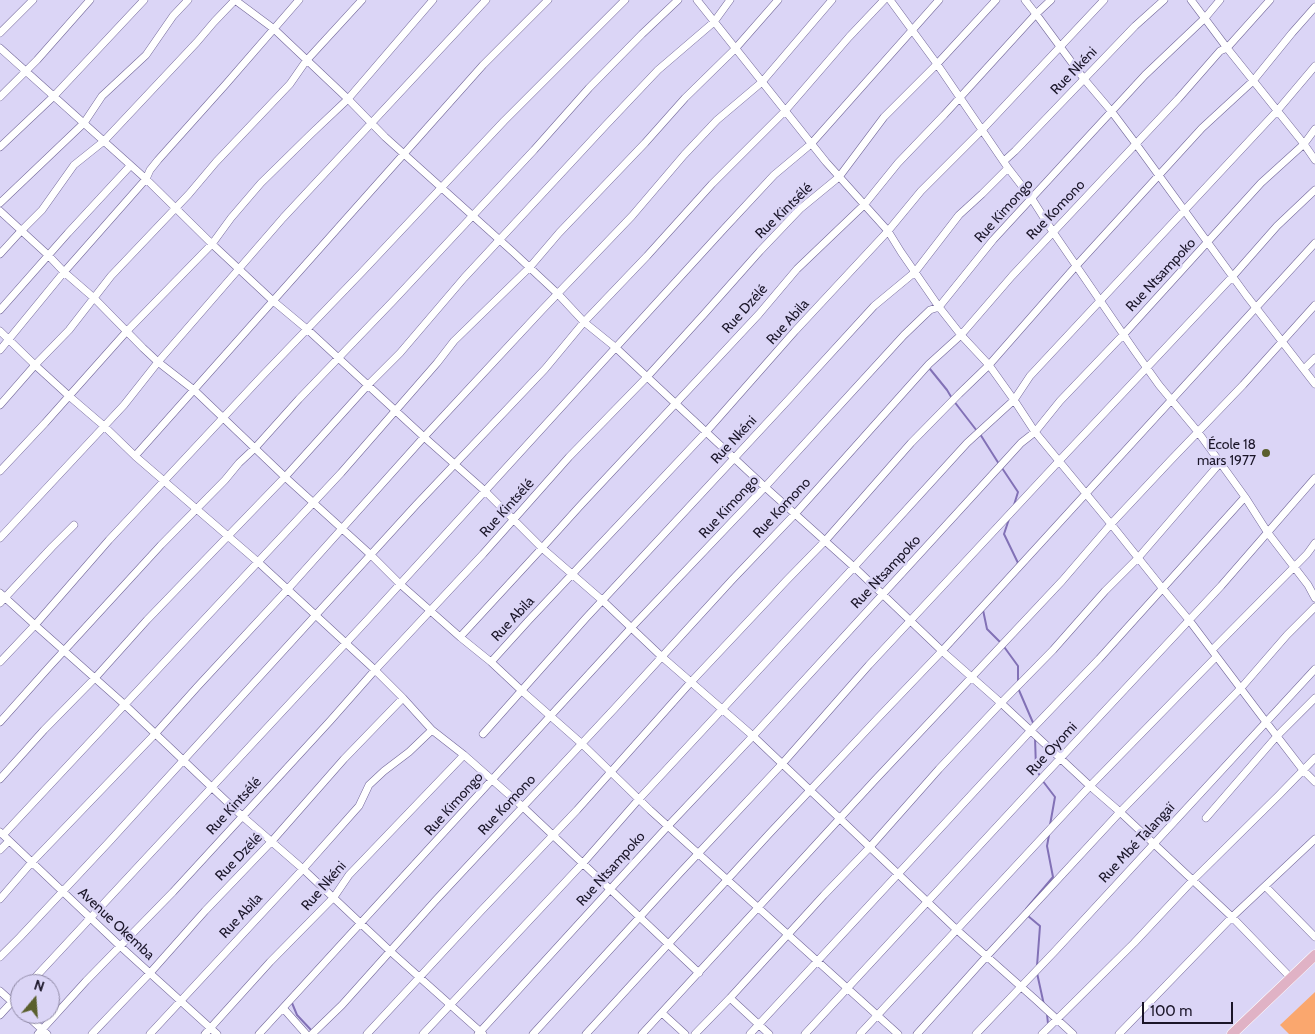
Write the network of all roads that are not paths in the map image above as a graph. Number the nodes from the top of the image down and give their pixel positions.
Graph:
1 (33, 0) edge
2 (90, 0) edge
3 (144, 0) edge
4 (188, 0) edge
5 (235, 0) edge
6 (298, 0) edge
7 (362, 0) edge
8 (432, 0) edge
9 (486, 0) edge
10 (548, 0) edge
11 (625, 0) edge
12 (678, 0) edge
13 (697, 0) edge
14 (730, 0) edge
15 (778, 0) edge
16 (832, 0) edge
17 (884, 0) edge
18 (890, 0) edge
19 (940, 0) edge
20 (996, 0) edge
21 (1025, 0) edge
22 (1050, 0) edge
23 (1104, 0) edge
24 (1164, 0) edge
25 (1191, 0) edge
26 (1220, 0) edge
27 (1270, 0) edge
28 (1315, 7) edge
29 (1036, 14) junction
30 (1205, 18) junction
31 (714, 22) junction
32 (274, 29) junction
33 (912, 30) junction
34 (0, 33) edge
35 (1060, 46) junction
36 (0, 48) edge
37 (1227, 48) junction
38 (736, 49) junction
39 (306, 61) junction
40 (937, 64) junction
41 (1315, 66) edge
42 (25, 71) junction
43 (1084, 78) junction
44 (1253, 81) junction
45 (762, 82) junction
46 (54, 96) junction
47 (0, 97) edge
48 (959, 98) junction
49 (348, 99) junction
50 (1277, 110) junction
51 (785, 111) junction
52 (1112, 112) junction
53 (84, 123) junction
54 (371, 123) junction
55 (1315, 129) edge
56 (982, 130) junction
57 (104, 141) junction
58 (812, 144) junction
59 (1136, 144) junction
60 (1304, 144) junction
61 (0, 147) edge
62 (404, 154) junction
63 (1315, 160) edge
64 (1004, 162) junction
65 (130, 166) junction
66 (1008, 168) junction
67 (839, 176) junction
68 (1158, 176) junction
69 (146, 179) junction
70 (441, 188) junction
71 (1315, 190) edge
72 (1032, 198) junction
73 (0, 203) edge
74 (864, 205) junction
75 (175, 209) junction
76 (1184, 210) junction
77 (0, 211) edge
78 (472, 215) junction
79 (21, 231) junction
80 (888, 231) junction
81 (1053, 232) junction
82 (500, 240) junction
83 (1208, 242) junction
84 (1315, 243) edge
85 (212, 244) junction
86 (0, 254) edge
87 (48, 254) junction
88 (1076, 266) junction
89 (530, 267) junction
90 (239, 268) junction
91 (64, 272) junction
92 (915, 272) junction
93 (1233, 276) junction
94 (558, 294) junction
95 (94, 298) junction
96 (272, 300) junction
97 (1100, 301) junction
98 (1315, 305) edge
99 (939, 307) junction
100 (1257, 308) junction
101 (0, 310) edge
102 (584, 322) junction
103 (308, 330) junction
104 (0, 331) edge
105 (126, 331) junction
106 (1124, 334) junction
107 (961, 335) junction
108 (9, 341) junction
109 (1281, 341) junction
110 (615, 347) junction
111 (0, 350) edge
112 (1315, 358) edge
113 (339, 359) junction
114 (158, 362) junction
115 (35, 365) junction
116 (989, 365) junction
117 (1148, 368) junction
118 (1304, 369) junction
119 (647, 377) junction
120 (1315, 384) edge
121 (368, 385) junction
122 (194, 390) junction
123 (69, 396) junction
124 (1014, 400) junction
125 (1172, 400) junction
126 (675, 403) junction
127 (0, 404) edge
128 (396, 410) junction
129 (223, 418) junction
130 (104, 426) junction
131 (706, 432) junction
132 (1035, 432) junction
133 (1198, 432) junction
134 (424, 437) junction
135 (255, 448) junction
136 (135, 456) junction
137 (734, 458) junction
138 (1059, 461) junction
139 (456, 464) junction
140 (1220, 464) junction
141 (0, 471) edge
142 (285, 477) junction
143 (1315, 478) edge
144 (164, 481) junction
145 (765, 488) junction
146 (485, 491) junction
147 (1085, 494) junction
148 (1245, 498) junction
149 (313, 502) junction
150 (196, 509) junction
151 (795, 514) junction
152 (513, 520) junction
153 (1111, 524) junction
154 (74, 525) dead end
155 (342, 528) junction
156 (1268, 533) junction
157 (228, 536) junction
158 (0, 538) edge
159 (825, 541) junction
160 (1315, 543) edge
161 (542, 548) junction
162 (371, 555) junction
163 (1138, 558) junction
164 (258, 562) junction
165 (1293, 566) junction
166 (854, 567) junction
167 (572, 574) junction
168 (400, 584) junction
169 (1163, 589) junction
170 (287, 590) junction
171 (883, 595) junction
172 (2, 598) edge
173 (1315, 598) edge
174 (602, 601) junction
175 (1315, 607) edge
176 (431, 611) junction
177 (316, 616) junction
178 (1190, 620) junction
179 (911, 621) junction
180 (35, 625) junction
181 (631, 628) junction
182 (460, 637) junction
183 (346, 643) junction
184 (64, 650) junction
185 (1212, 650) junction
186 (942, 651) junction
187 (661, 656) junction
188 (1216, 657) junction
189 (0, 662) edge
190 (491, 662) junction
191 (1315, 669) edge
192 (375, 670) junction
193 (970, 677) junction
194 (95, 678) junction
195 (691, 682) junction
196 (1241, 688) junction
197 (522, 691) junction
198 (404, 698) junction
199 (1315, 698) edge
200 (1001, 702) junction
201 (124, 704) junction
202 (722, 709) junction
203 (551, 716) junction
204 (0, 722) edge
205 (1266, 722) junction
206 (432, 730) junction
207 (1031, 730) junction
208 (155, 734) junction
209 (483, 734) dead end
210 (753, 736) junction
211 (1276, 736) junction
212 (581, 743) junction
213 (464, 755) junction
214 (1061, 758) junction
215 (1315, 758) edge
216 (184, 762) junction
217 (782, 764) junction
218 (1303, 770) junction
219 (611, 772) junction
220 (0, 779) edge
221 (492, 781) junction
222 (1315, 782) edge
223 (1090, 786) junction
224 (211, 788) junction
225 (810, 791) junction
226 (638, 799) junction
227 (522, 807) junction
228 (1120, 812) junction
229 (242, 816) junction
230 (1206, 818) dead end
231 (840, 819) junction
232 (668, 826) junction
233 (2, 833) edge
234 (552, 835) junction
235 (1315, 839) edge
236 (9, 841) junction
237 (272, 841) junction
238 (1153, 844) junction
239 (870, 847) junction
240 (0, 850) edge
241 (698, 853) junction
242 (32, 862) junction
243 (583, 863) junction
244 (303, 869) junction
245 (898, 874) junction
246 (728, 880) junction
247 (1193, 880) junction
248 (1266, 887) junction
249 (610, 889) junction
250 (63, 892) junction
251 (334, 897) junction
252 (0, 899) edge
253 (927, 901) junction
254 (758, 907) junction
255 (640, 917) junction
256 (1232, 917) junction
257 (91, 918) junction
258 (362, 923) junction
259 (956, 930) junction
260 (788, 934) junction
261 (1315, 937) edge
262 (668, 944) junction
263 (120, 946) junction
264 (390, 951) junction
265 (1315, 954) edge
266 (0, 957) edge
267 (986, 957) junction
268 (818, 962) junction
269 (150, 973) junction
270 (699, 973) junction
271 (38, 974) edge
272 (1290, 977) junction
273 (420, 978) junction
274 (1021, 987) junction
275 (847, 988) junction
276 (0, 990) edge
277 (730, 998) junction
278 (10, 999) edge
279 (181, 1000) junction
280 (10, 1003) edge
281 (450, 1005) junction
282 (283, 1008) junction
283 (662, 1013) junction
284 (0, 1014) edge
285 (877, 1016) junction
286 (1057, 1019) junction
287 (758, 1025) junction
288 (211, 1028) junction
289 (42, 1032) edge
290 (481, 1033) edge
291 (92, 1034) edge
292 (150, 1034) edge
293 (205, 1034) edge
294 (217, 1034) edge
295 (259, 1034) edge
296 (306, 1034) edge
297 (312, 1034) edge
298 (367, 1034) edge
299 (422, 1034) edge
300 (534, 1034) edge
301 (586, 1034) edge
302 (642, 1034) edge
303 (684, 1034) edge
304 (695, 1034) edge
305 (750, 1034) edge
306 (769, 1034) edge
307 (805, 1034) edge
308 (860, 1034) edge
309 (898, 1034) edge
310 (916, 1034) edge
311 (976, 1034) edge
312 (1042, 1034) edge
313 (1073, 1034) edge
314 (1119, 1034) edge
315 (1232, 1034) edge

1 - 34 street
2 - 42 street
3 - 46 street
4 - 53 street
5 - 32 street
5 - 57 street
6 - 32 street
7 - 39 street
8 - 49 street
9 - 54 street
10 - 62 street
11 - 70 street
12 - 78 street
13 - 31 street
14 - 31 street
15 - 38 street
16 - 45 street
17 - 51 street
18 - 33 street
19 - 33 street
20 - 40 street, Rue Kintsélé
21 - 29 street
22 - 29 street, Rue Dzélé
23 - 35 street, Rue Abila
24 - 43 street, Rue Nkéni
25 - 30 street
26 - 30 street, Rue Kimongo
27 - 37 street, Rue Komono
28 - 44 street
29 - 35 street
29 - 48 street, Rue Dzélé
30 - 37 street
30 - 52 street, Rue Kimongo
31 - 38 street
31 - 82 street
32 - 39 street
32 - 69 street
33 - 40 street
33 - 58 street
35 - 43 street
35 - 56 street, Rue Abila
36 - 42 street
37 - 44 street
37 - 59 street, Rue Komono
38 - 45 street
38 - 89 street
39 - 49 street
39 - 75 street
40 - 48 street
40 - 67 street, Rue Kintsélé
41 - 50 street
42 - 46 street
42 - 47 street
43 - 52 street
43 - 64 street, Rue Nkéni
44 - 50 street
44 - 68 street
45 - 51 street
45 - 94 street
46 - 53 street
46 - 61 street
48 - 56 street
48 - 74 street, Rue Dzélé
49 - 54 street
49 - 85 street
50 - 60 street
50 - 76 street
51 - 58 street
51 - 102 street
52 - 59 street
52 - 72 street, Rue Kimongo
53 - 57 street
53 - 73 street
54 - 62 street
54 - 90 street
55 - 60 street, Rue Ntsampoko
56 - 64 street
56 - 80 street, Rue Abila
57 - 65 street
57 - 79 street
58 - 67 street
58 - 110 street
59 - 68 street
59 - 81 street, Rue Komono
60 - 63 street
60 - 83 street, Rue Ntsampoko
62 - 70 street
62 - 96 street
64 - 66 street
65 - 69 street
65 - 87 street
66 - 72 street
66 - 92 street, Rue Nkéni
67 - 74 street
67 - 119 street, Rue Kintsélé
68 - 76 street
68 - 88 street
69 - 75 street
69 - 91 street
70 - 78 street
70 - 103 street
71 - 93 street
72 - 81 street
72 - 99 street, Rue Kimongo
74 - 80 street
74 - 126 street, Rue Dzélé
75 - 85 street
75 - 95 street
76 - 83 street
76 - 97 street
77 - 79 street
78 - 82 street
78 - 113 street
79 - 86 street
79 - 87 street
80 - 92 street
80 - 131 street, Rue Abila
81 - 88 street
81 - 107 street, Rue Komono
82 - 89 street
82 - 121 street
83 - 93 street
83 - 106 street, Rue Ntsampoko
84 - 100 street
85 - 90 street
85 - 105 street
87 - 91 street
87 - 101 street
88 - 97 street
88 - 116 street
89 - 94 street
89 - 128 street
90 - 96 street
90 - 114 street
91 - 95 street
91 - 108 street
92 - 99 street
92 - 137 street, Rue Nkéni
93 - 100 street
93 - 117 street
94 - 102 street
94 - 134 street
95 - 105 street
95 - 115 street
96 - 103 street
96 - 122 street
97 - 106 street
97 - 124 street
98 - 109 street
99 - 107 street
99 - 145 street, Rue Kimongo
100 - 109 street
100 - 125 street
102 - 110 street
102 - 139 street
103 - 113 street
103 - 129 street
104 - 108 street
105 - 114 street
105 - 123 street
106 - 117 street
106 - 132 street, Rue Ntsampoko
107 - 116 street
107 - 151 street, Rue Komono
108 - 111 street
108 - 115 street
109 - 118 street
109 - 133 street
110 - 119 street
110 - 146 street
112 - 118 street
113 - 121 street
113 - 135 street
114 - 122 street
114 - 130 street
115 - 123 street
115 - 127 street
116 - 124 street
116 - 159 street
117 - 125 street
117 - 138 street
118 - 120 street
119 - 126 street
119 - 152 street, Rue Kintsélé
121 - 128 street
121 - 142 street
122 - 129 street
122 - 136 street
123 - 130 street
123 - 141 street
124 - 132 street
124 - 166 street
125 - 133 street
125 - 147 street
126 - 131 street
126 - 161 street, Rue Dzélé
128 - 134 street
128 - 149 street
129 - 135 street
129 - 144 street
130 - 136 street
130 - 158 street
131 - 137 street
131 - 167 street, Rue Abila
132 - 138 street
132 - 171 street, Rue Ntsampoko
133 - 140 street
133 - 153 street
134 - 139 street
134 - 155 street
135 - 142 street
135 - 150 street
136 - 144 street
137 - 145 street
137 - 174 street, Rue Nkéni
138 - 147 street
138 - 179 street
139 - 146 street
139 - 162 street
140 - 148 street
140 - 163 street
142 - 149 street
142 - 157 street
143 - 156 street, Rue Oyomi
144 - 150 street
144 - 180 street
145 - 151 street
145 - 181 street, Rue Kimongo
146 - 152 street
146 - 168 street
147 - 153 street
147 - 186 street
148 - 156 street
148 - 169 street
149 - 155 street
149 - 164 street
150 - 157 street
150 - 184 street
151 - 159 street
151 - 187 street, Rue Komono
152 - 161 street
152 - 176 street, Rue Kintsélé
153 - 163 street
153 - 193 street
154 - 172 street
155 - 162 street
155 - 170 street
156 - 165 street
156 - 178 street, Rue Oyomi
157 - 164 street
157 - 194 street
159 - 166 street
159 - 195 street
160 - 165 street
161 - 167 street
161 - 182 street, Rue Dzélé
162 - 168 street
162 - 177 street
163 - 169 street
163 - 200 street
164 - 170 street
164 - 201 street
165 - 173 street
165 - 185 street
166 - 171 street
166 - 202 street
167 - 174 street
167 - 190 street, Rue Abila
168 - 176 street
168 - 183 street
169 - 178 street
169 - 207 street
170 - 177 street
170 - 208 street
171 - 179 street
171 - 210 street, Rue Ntsampoko
172 - 180 street
174 - 181 street
174 - 197 street, Rue Nkéni
175 - 196 street
176 - 182 street
176 - 192 street, Rue Kintsélé
177 - 183 street
177 - 216 street
178 - 185 street
178 - 214 street, Rue Oyomi
179 - 186 street
179 - 217 street
180 - 184 street
180 - 189 street
181 - 187 street
181 - 203 street, Rue Kimongo
182 - 190 street
183 - 192 street
183 - 224 street
184 - 194 street
184 - 204 street
185 - 188 street
186 - 193 street
186 - 225 street
187 - 195 street
187 - 212 street, Rue Komono
188 - 196 street
188 - 223 street
190 - 197 street
191 - 205 street, Rue Mbé Talangaï
192 - 198 street
192 - 229 street, Rue Kintsélé
193 - 200 street
193 - 231 street
194 - 201 street
194 - 220 street
195 - 202 street
195 - 219 street
196 - 205 street
196 - 228 street
197 - 203 street
197 - 209 street, Rue Nkéni
198 - 206 street
198 - 237 street, Rue Dzélé
199 - 211 street
200 - 207 street
200 - 239 street
201 - 208 street
201 - 233 street
202 - 210 street
202 - 226 street
203 - 212 street
203 - 221 street, Rue Kimongo
205 - 211 street
205 - 238 street, Rue Mbé Talangaï
206 - 213 street
206 - 244 street, Rue Abila
207 - 214 street
207 - 245 street
208 - 216 street
208 - 242 street
210 - 217 street
210 - 232 street, Rue Ntsampoko
211 - 218 street
211 - 230 street
212 - 219 street
212 - 227 street, Rue Komono
213 - 221 street
213 - 251 street, Rue Nkéni
214 - 223 street
214 - 253 street, Rue Oyomi
215 - 218 street
216 - 224 street
216 - 250 street
217 - 225 street
217 - 241 street
218 - 222 street
218 - 247 street
219 - 226 street
219 - 234 street
221 - 227 street
221 - 258 street, Rue Kimongo
223 - 228 street
223 - 259 street
224 - 229 street
224 - 257 street
225 - 231 street
225 - 246 street
226 - 232 street
226 - 243 street
227 - 234 street
227 - 264 street, Rue Komono
228 - 238 street
228 - 267 street
229 - 237 street
229 - 263 street, Rue Kintsélé
231 - 239 street
231 - 254 street
232 - 241 street
232 - 249 street, Rue Ntsampoko
233 - 236 street, Avenue Okemba
234 - 243 street
234 - 273 street
235 - 248 street
236 - 240 street
236 - 242 street, Avenue Okemba
237 - 244 street
237 - 269 street, Rue Dzélé
238 - 247 street
238 - 274 street, Rue Mbé Talangaï
239 - 245 street
239 - 260 street
241 - 246 street
241 - 255 street
242 - 250 street, Avenue Okemba
242 - 252 street
243 - 249 street
243 - 281 street
244 - 251 street
244 - 279 street, Rue Abila
245 - 253 street
245 - 268 street
246 - 254 street
246 - 262 street
247 - 256 street
247 - 286 street
248 - 256 street
248 - 261 street
249 - 255 street
249 - 290 street, Rue Ntsampoko
250 - 257 street, Avenue Okemba
250 - 266 street
251 - 258 street
251 - 288 street, Rue Nkéni
253 - 259 street
253 - 275 street, Rue Oyomi
254 - 260 street
254 - 270 street
255 - 262 street
255 - 300 street
256 - 272 street
256 - 314 street
257 - 263 street, Avenue Okemba
257 - 271 street
258 - 264 street
258 - 282 street, Rue Kimongo
259 - 267 street
259 - 285 street
260 - 268 street
260 - 277 street
262 - 270 street
262 - 301 street
263 - 269 street, Avenue Okemba
263 - 289 street, Rue Kintsélé
264 - 273 street
264 - 297 street, Rue Komono
265 - 272 main road
267 - 274 street
267 - 310 street
268 - 275 street
268 - 287 street
269 - 279 street, Avenue Okemba
269 - 291 street, Rue Dzélé
270 - 283 street
272 - 315 main road
273 - 281 street
273 - 298 street
274 - 286 street
274 - 311 street, Rue Mbé Talangaï
275 - 285 street
275 - 307 street, Rue Oyomi
276 - 278 street
277 - 287 street
277 - 304 street
279 - 288 street, Avenue Okemba
279 - 292 street, Rue Abila
280 - 284 street
281 - 290 street
281 - 299 street
282 - 295 street, Rue Kimongo
282 - 296 street
283 - 302 street
283 - 303 street
285 - 308 street
285 - 309 street
286 - 312 street
286 - 313 street
287 - 305 street
287 - 306 street
288 - 293 street, Rue Nkéni
288 - 294 street, Avenue Okemba

